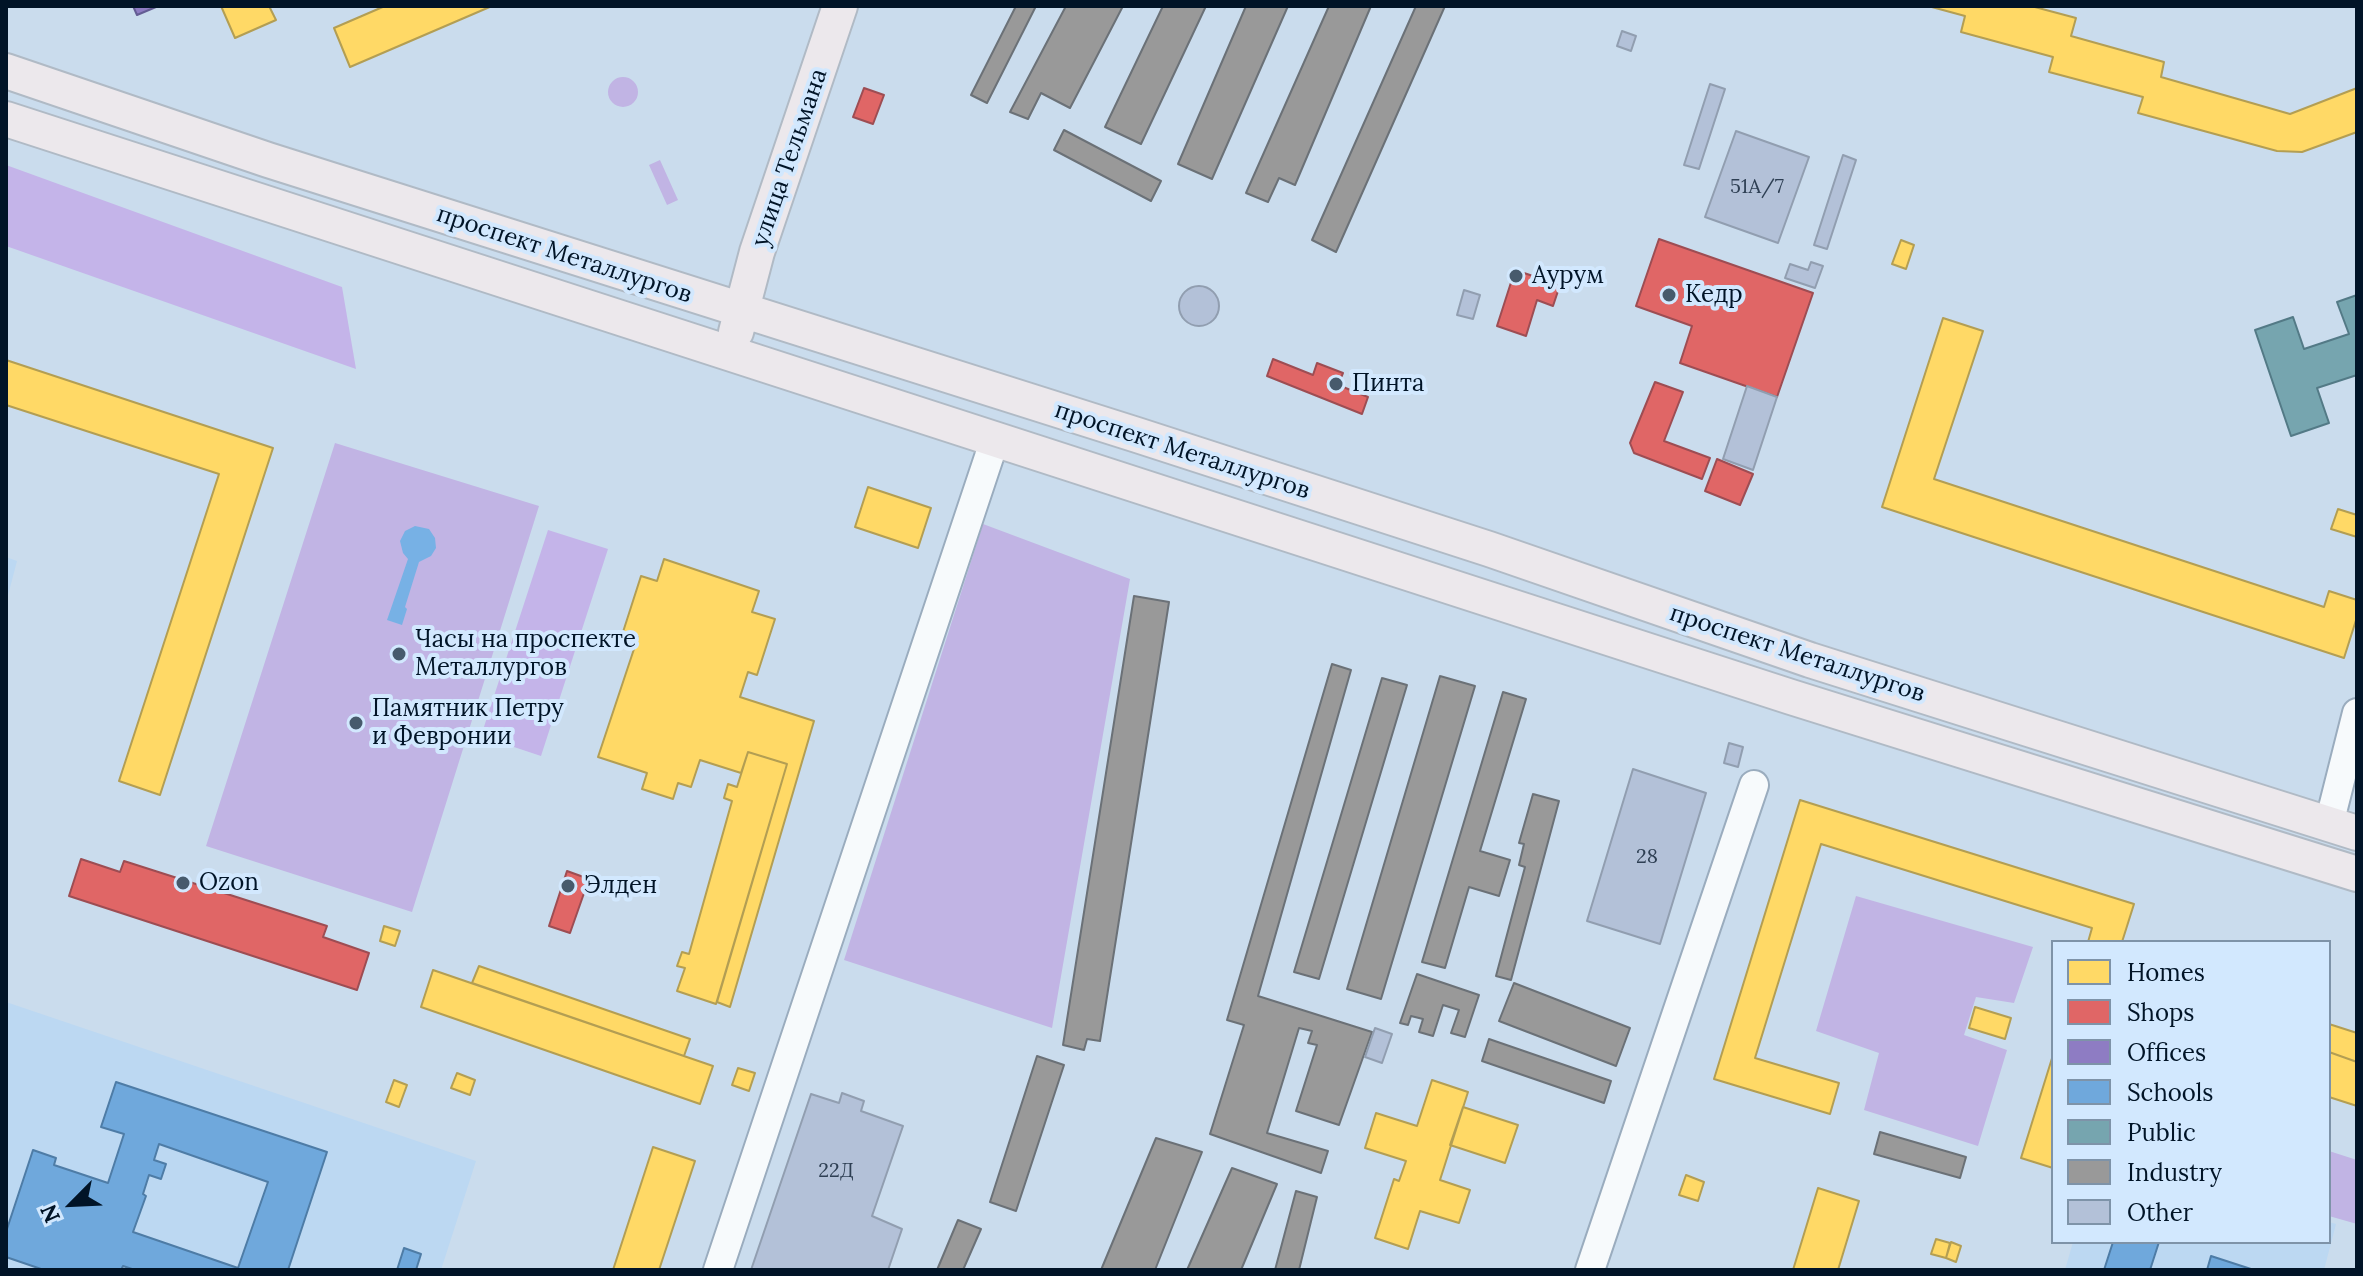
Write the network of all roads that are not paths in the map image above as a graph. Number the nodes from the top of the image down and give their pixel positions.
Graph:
1 (840, 6) edge
2 (6, 71) edge
3 (6, 119) edge
4 (742, 312) junction
5 (730, 352) junction
6 (995, 439) junction
7 (2357, 713) edge
8 (1754, 785) dead end
9 (2343, 828) edge
10 (2323, 863) junction
11 (2357, 874) edge
12 (718, 1270) edge
13 (1590, 1270) edge

1 - 4 main road, улица Тельмана
2 - 4 main road, проспект Металлургов
3 - 5 main road, проспект Металлургов
4 - 5 main road, улица Тельмана
4 - 9 main road, проспект Металлургов
5 - 6 main road, проспект Металлургов
6 - 10 main road, проспект Металлургов
6 - 12 street
7 - 9 street
8 - 13 street
9 - 10 main road
10 - 11 main road, проспект Металлургов

